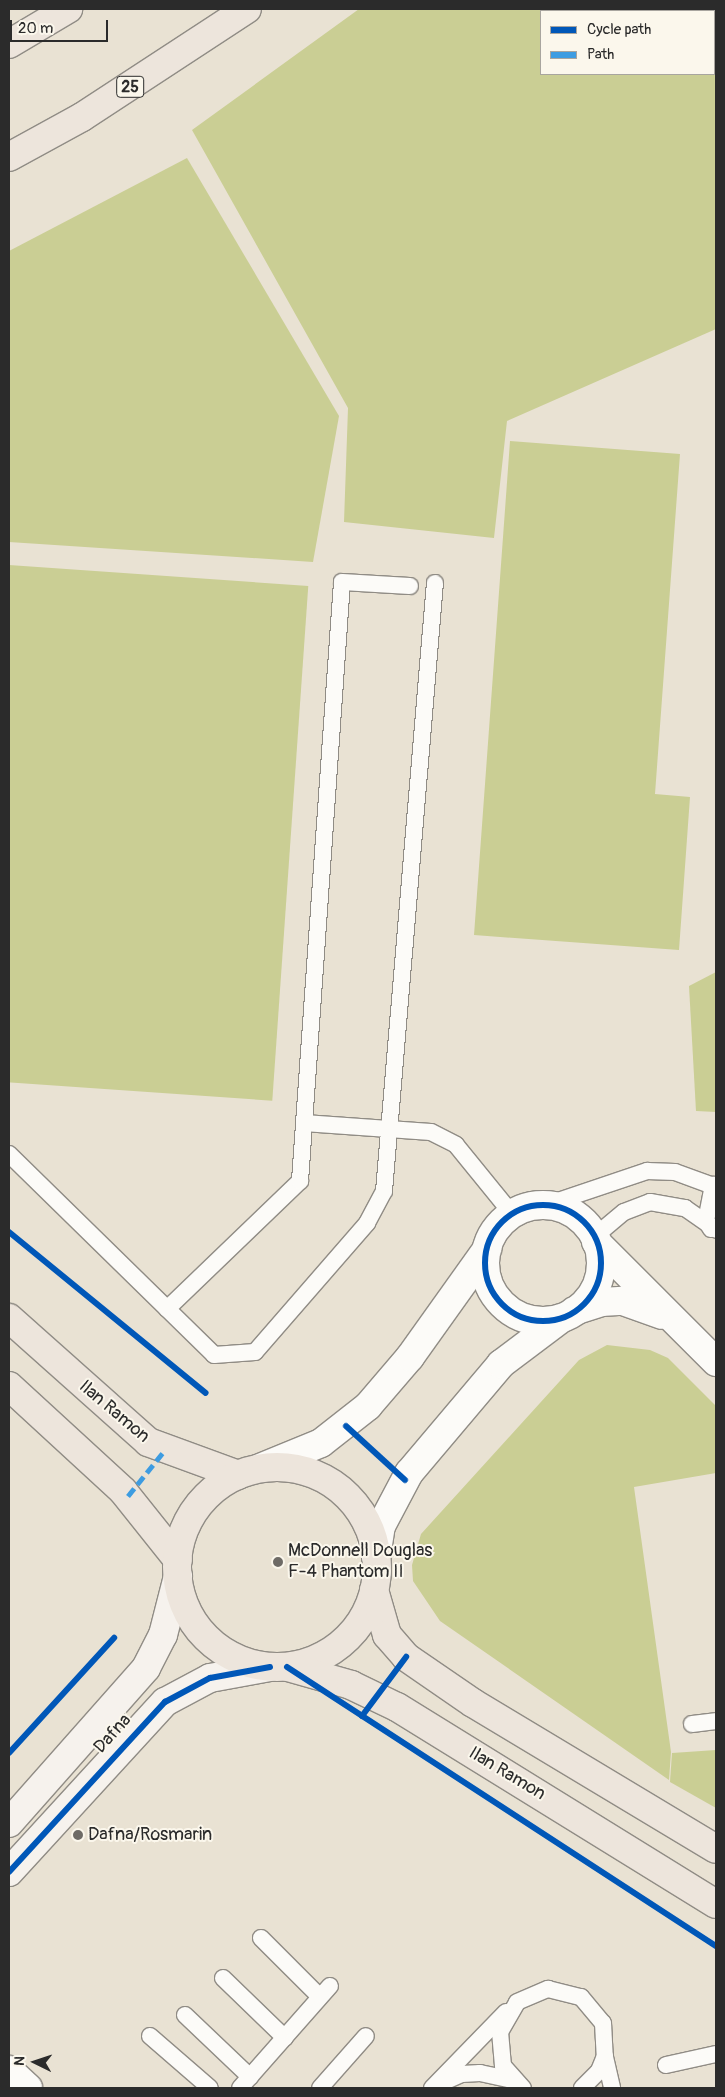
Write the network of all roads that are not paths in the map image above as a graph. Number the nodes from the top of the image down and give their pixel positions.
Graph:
1 (68, 9) edge
2 (246, 9) edge
3 (9, 44) edge
4 (9, 157) edge
5 (436, 583) dead end
6 (410, 586) dead end
7 (304, 1123) junction
8 (390, 1129) junction
9 (9, 1154) edge
10 (714, 1186) edge
11 (546, 1205) junction
12 (512, 1214) junction
13 (711, 1225) edge
14 (716, 1236) edge
15 (595, 1240) junction
16 (487, 1249) junction
17 (167, 1309) junction
18 (569, 1314) junction
19 (9, 1318) edge
20 (673, 1322) junction
21 (716, 1362) edge
22 (9, 1386) edge
23 (249, 1472) junction
24 (376, 1558) junction
25 (178, 1568) junction
26 (374, 1590) junction
27 (279, 1667) junction
28 (716, 1721) edge
29 (692, 1724) dead end
30 (9, 1823) edge
31 (716, 1848) edge
32 (9, 1872) edge
33 (716, 1904) edge
34 (261, 1938) dead end
35 (223, 1978) dead end
36 (517, 2002) junction
37 (185, 2015) dead end
38 (150, 2036) dead end
39 (366, 2036) dead end
40 (284, 2038) junction
41 (716, 2054) edge
42 (605, 2056) junction
43 (666, 2065) dead end
44 (9, 2070) edge
45 (245, 2082) edge
46 (518, 2084) edge
47 (28, 2088) edge
48 (210, 2088) edge
49 (320, 2088) edge
50 (432, 2088) edge
51 (582, 2088) edge
52 (612, 2088) edge

1 - 3 main road
2 - 4 main road, 25
5 - 8 lane
6 - 7 lane
7 - 8 lane
7 - 17 lane
8 - 12 lane
8 - 17 lane
9 - 17 lane
10 - 11 lane
10 - 13 lane
11 - 12 street
11 - 15 street
12 - 16 street
13 - 14 lane
13 - 15 lane
15 - 18 street
15 - 20 street
16 - 18 street
16 - 23 street
18 - 20 street
18 - 24 street
19 - 23 main road, Ilan Ramon
20 - 21 street
22 - 25 main road
23 - 24 main road, Ilan Ramon
23 - 25 main road
24 - 26 main road
25 - 27 main road, Ilan Ramon
25 - 30 street, Dafna
26 - 27 main road
26 - 31 main road
27 - 32 street, Dafna
27 - 33 main road, Ilan Ramon
28 - 29 lane
34 - 40 lane
35 - 40 lane
36 - 42 lane
36 - 46 lane
36 - 50 lane
37 - 45 lane
38 - 48 lane
39 - 49 lane
40 - 45 lane
41 - 43 lane
42 - 51 lane
42 - 52 lane
44 - 47 street
46 - 50 lane

